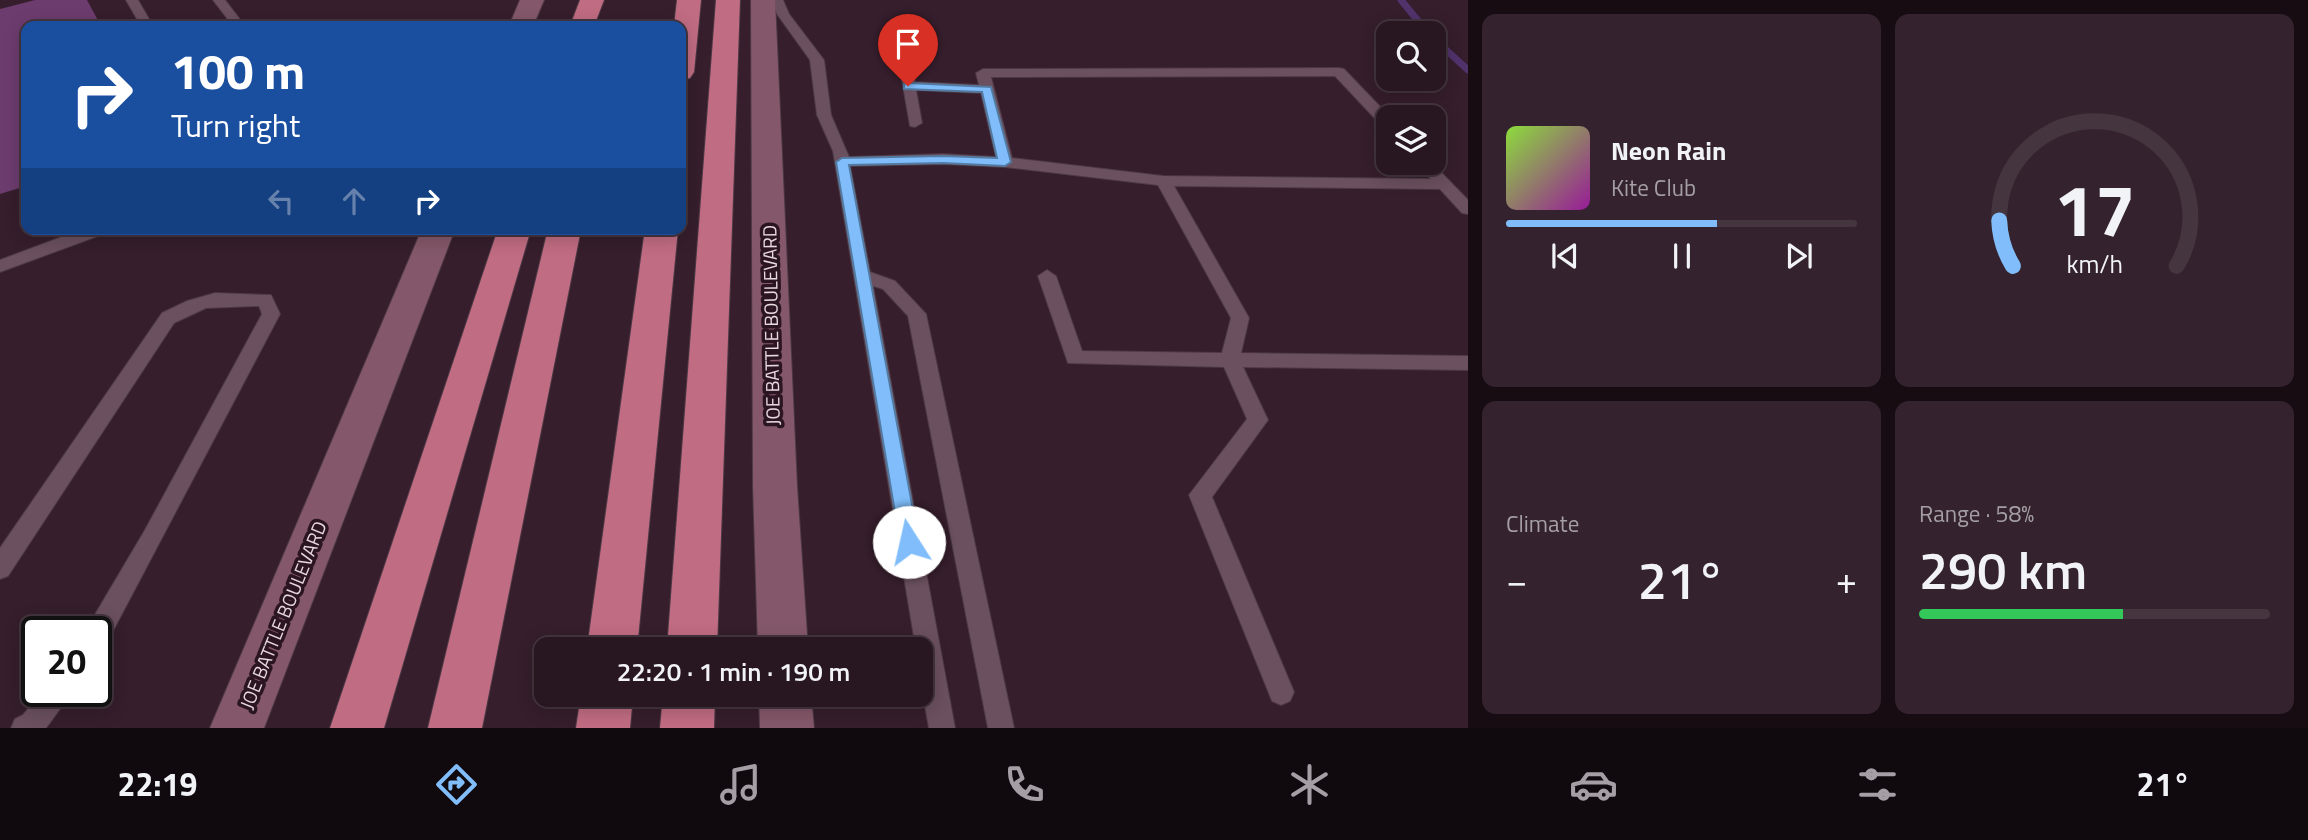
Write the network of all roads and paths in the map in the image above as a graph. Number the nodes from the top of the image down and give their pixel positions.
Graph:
1 (132, 0) edge
2 (219, 0) edge
3 (532, 0) edge
4 (592, 0) edge
5 (689, 0) edge
6 (728, 0) edge
7 (763, 0) edge
8 (777, 0) edge
9 (144, 21) edge
10 (235, 21) edge
11 (523, 21) edge
12 (584, 21) edge
13 (686, 27) edge
14 (900, 34) dead end
15 (908, 86) junction
16 (987, 89) junction
17 (1376, 111) edge
18 (915, 123) dead end
19 (842, 162) junction
20 (1005, 162) junction
21 (1435, 175) edge
22 (1163, 181) junction
23 (1444, 184) junction
24 (1468, 209) edge
25 (84, 235) edge
26 (437, 235) edge
27 (513, 235) edge
28 (564, 235) edge
29 (661, 235) edge
30 (0, 266) edge
31 (862, 276) junction
32 (1047, 276) dead end
33 (1230, 360) junction
34 (1468, 363) edge
35 (0, 568) edge
36 (108, 616) edge
37 (613, 637) edge
38 (693, 637) edge
39 (782, 637) edge
40 (1281, 692) dead end
41 (47, 707) edge
42 (606, 707) edge
43 (688, 707) edge
44 (786, 707) edge
45 (24, 728) edge
46 (237, 728) edge
47 (356, 728) edge
48 (455, 728) edge
49 (603, 728) edge
50 (687, 728) edge
51 (787, 728) edge
52 (942, 728) edge
53 (1001, 728) edge

1 - 9 lane
2 - 10 lane
3 - 11 main road
4 - 12 highway
5 - 13 highway
6 - 38 highway
7 - 39 main road, JOE BATTLE BOULEVARD
8 - 19 lane
14 - 15 lane
15 - 16 lane
15 - 18 lane
16 - 17 lane
16 - 20 lane
19 - 20 lane
19 - 31 lane
20 - 22 lane
21 - 23 lane
22 - 23 lane
22 - 33 lane
23 - 24 lane
25 - 30 lane
26 - 46 main road, JOE BATTLE BOULEVARD
27 - 47 highway
28 - 48 highway
29 - 37 highway
31 - 52 lane
31 - 53 lane
32 - 33 lane
33 - 34 lane
33 - 40 lane
35 - 36 lane
41 - 45 lane
42 - 49 highway
43 - 50 highway
44 - 51 main road

